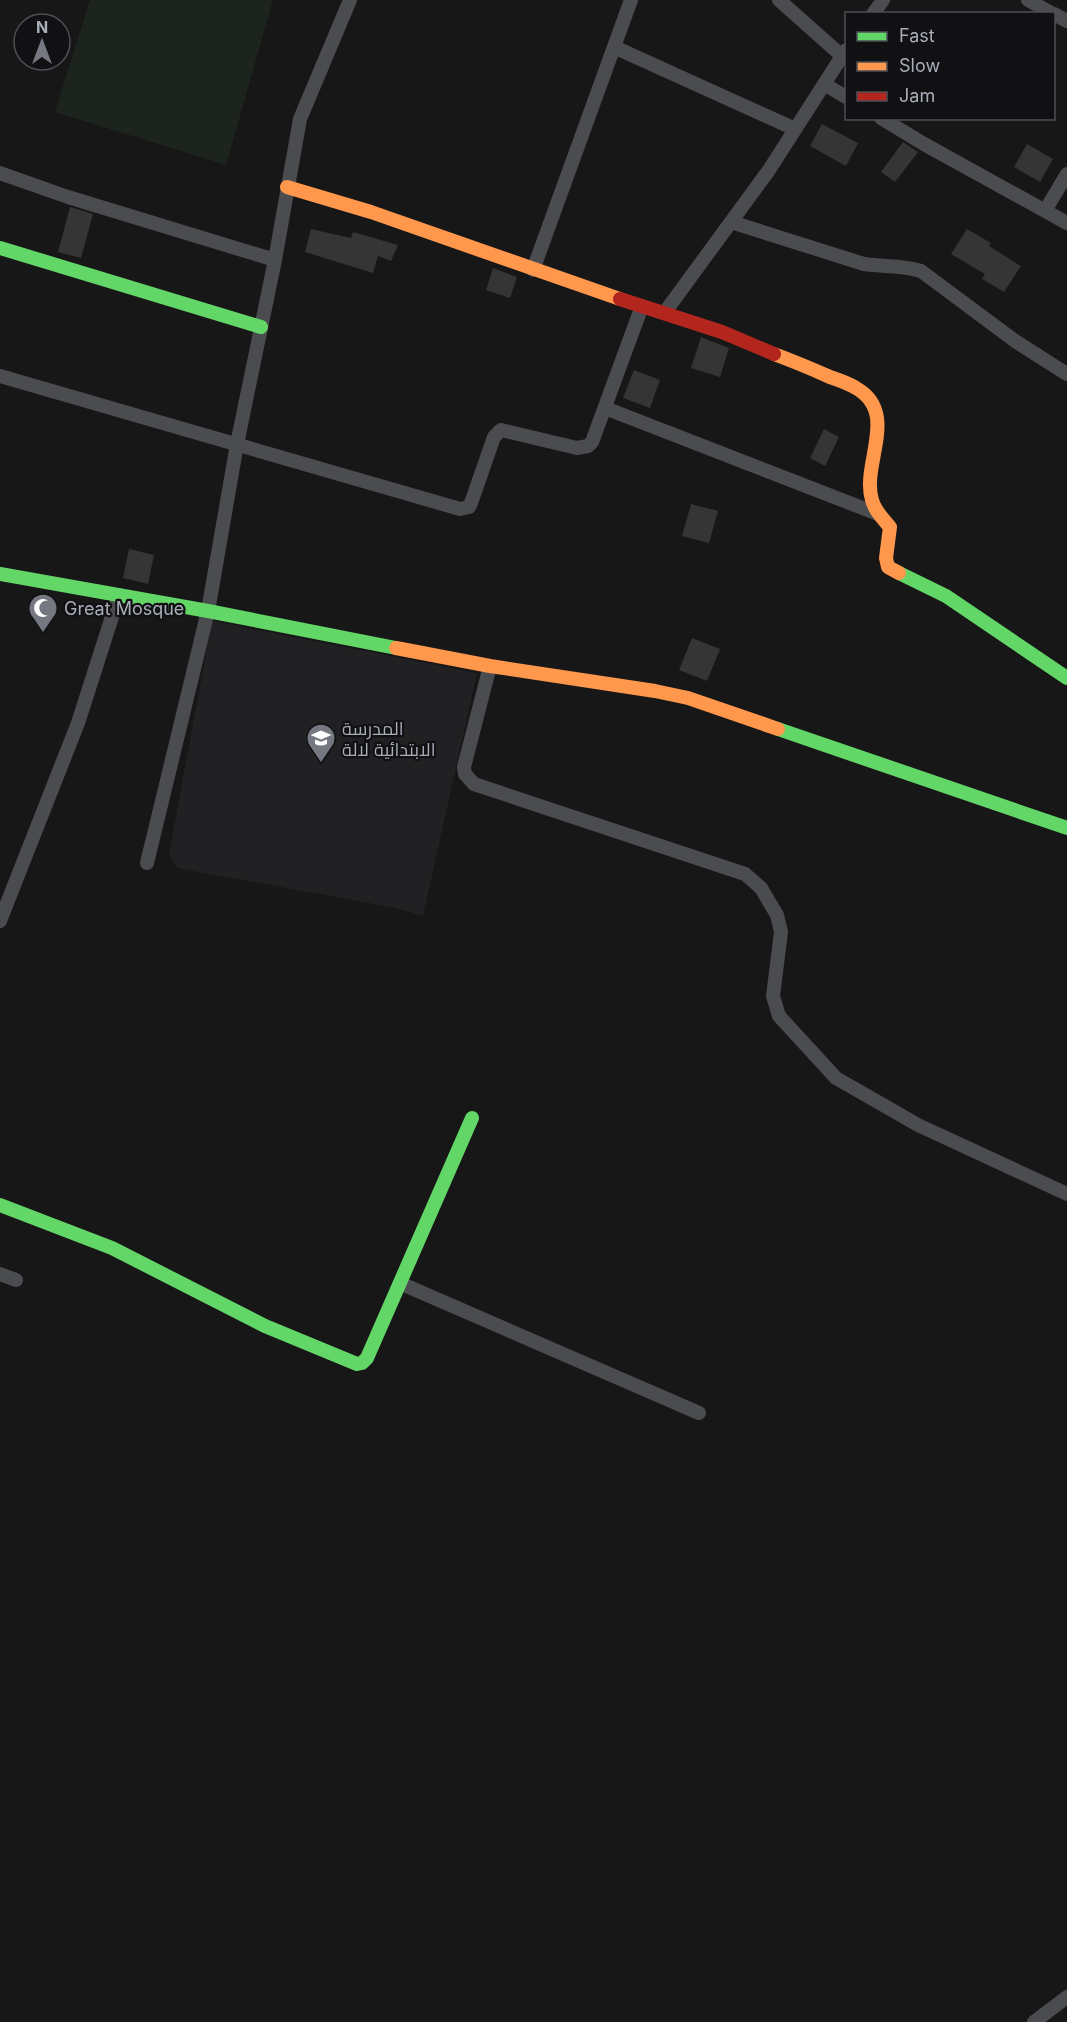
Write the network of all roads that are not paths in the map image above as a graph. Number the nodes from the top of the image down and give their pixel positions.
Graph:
1 (350, 0) edge
2 (631, 0) edge
3 (779, 0) edge
4 (1028, 0) edge
5 (1049, 12) edge
6 (614, 47) junction
7 (844, 53) edge
8 (824, 84) junction
9 (845, 97) edge
10 (884, 120) edge
11 (795, 129) junction
12 (0, 173) edge
13 (1067, 174) edge
14 (287, 187) junction
15 (1046, 209) junction
16 (731, 222) junction
17 (1067, 222) edge
18 (0, 248) edge
19 (274, 260) junction
20 (533, 270) junction
21 (642, 306) junction
22 (665, 312) junction
23 (261, 327) junction
24 (1067, 374) edge
25 (0, 376) edge
26 (605, 408) junction
27 (237, 444) junction
28 (878, 514) junction
29 (0, 574) edge
30 (119, 595) junction
31 (208, 611) junction
32 (490, 666) junction
33 (1067, 678) edge
34 (1067, 828) edge
35 (147, 863) dead end
36 (0, 921) edge
37 (472, 1118) dead end
38 (1067, 1194) edge
39 (0, 1205) edge
40 (0, 1274) edge
41 (16, 1280) dead end
42 (402, 1284) junction
43 (699, 1413) dead end
44 (1067, 1997) edge
45 (1034, 2022) edge

1 - 14 street
2 - 6 street
3 - 7 street
4 - 5 street
6 - 11 street
6 - 20 street
7 - 8 street
8 - 9 street
8 - 11 street
10 - 15 street
11 - 16 street
12 - 19 street
13 - 15 street
14 - 19 street
14 - 20 street
15 - 17 street
16 - 22 street
16 - 24 street
18 - 23 street
19 - 23 street
20 - 21 street
21 - 22 street
21 - 26 street
22 - 28 street
23 - 27 street
25 - 27 street
26 - 27 street
26 - 28 street
27 - 31 street
28 - 33 street
29 - 30 street
30 - 31 street
30 - 36 street
31 - 32 street
31 - 35 street
32 - 34 street
32 - 38 street
37 - 42 street
39 - 42 street
40 - 41 street
42 - 43 street
44 - 45 street

